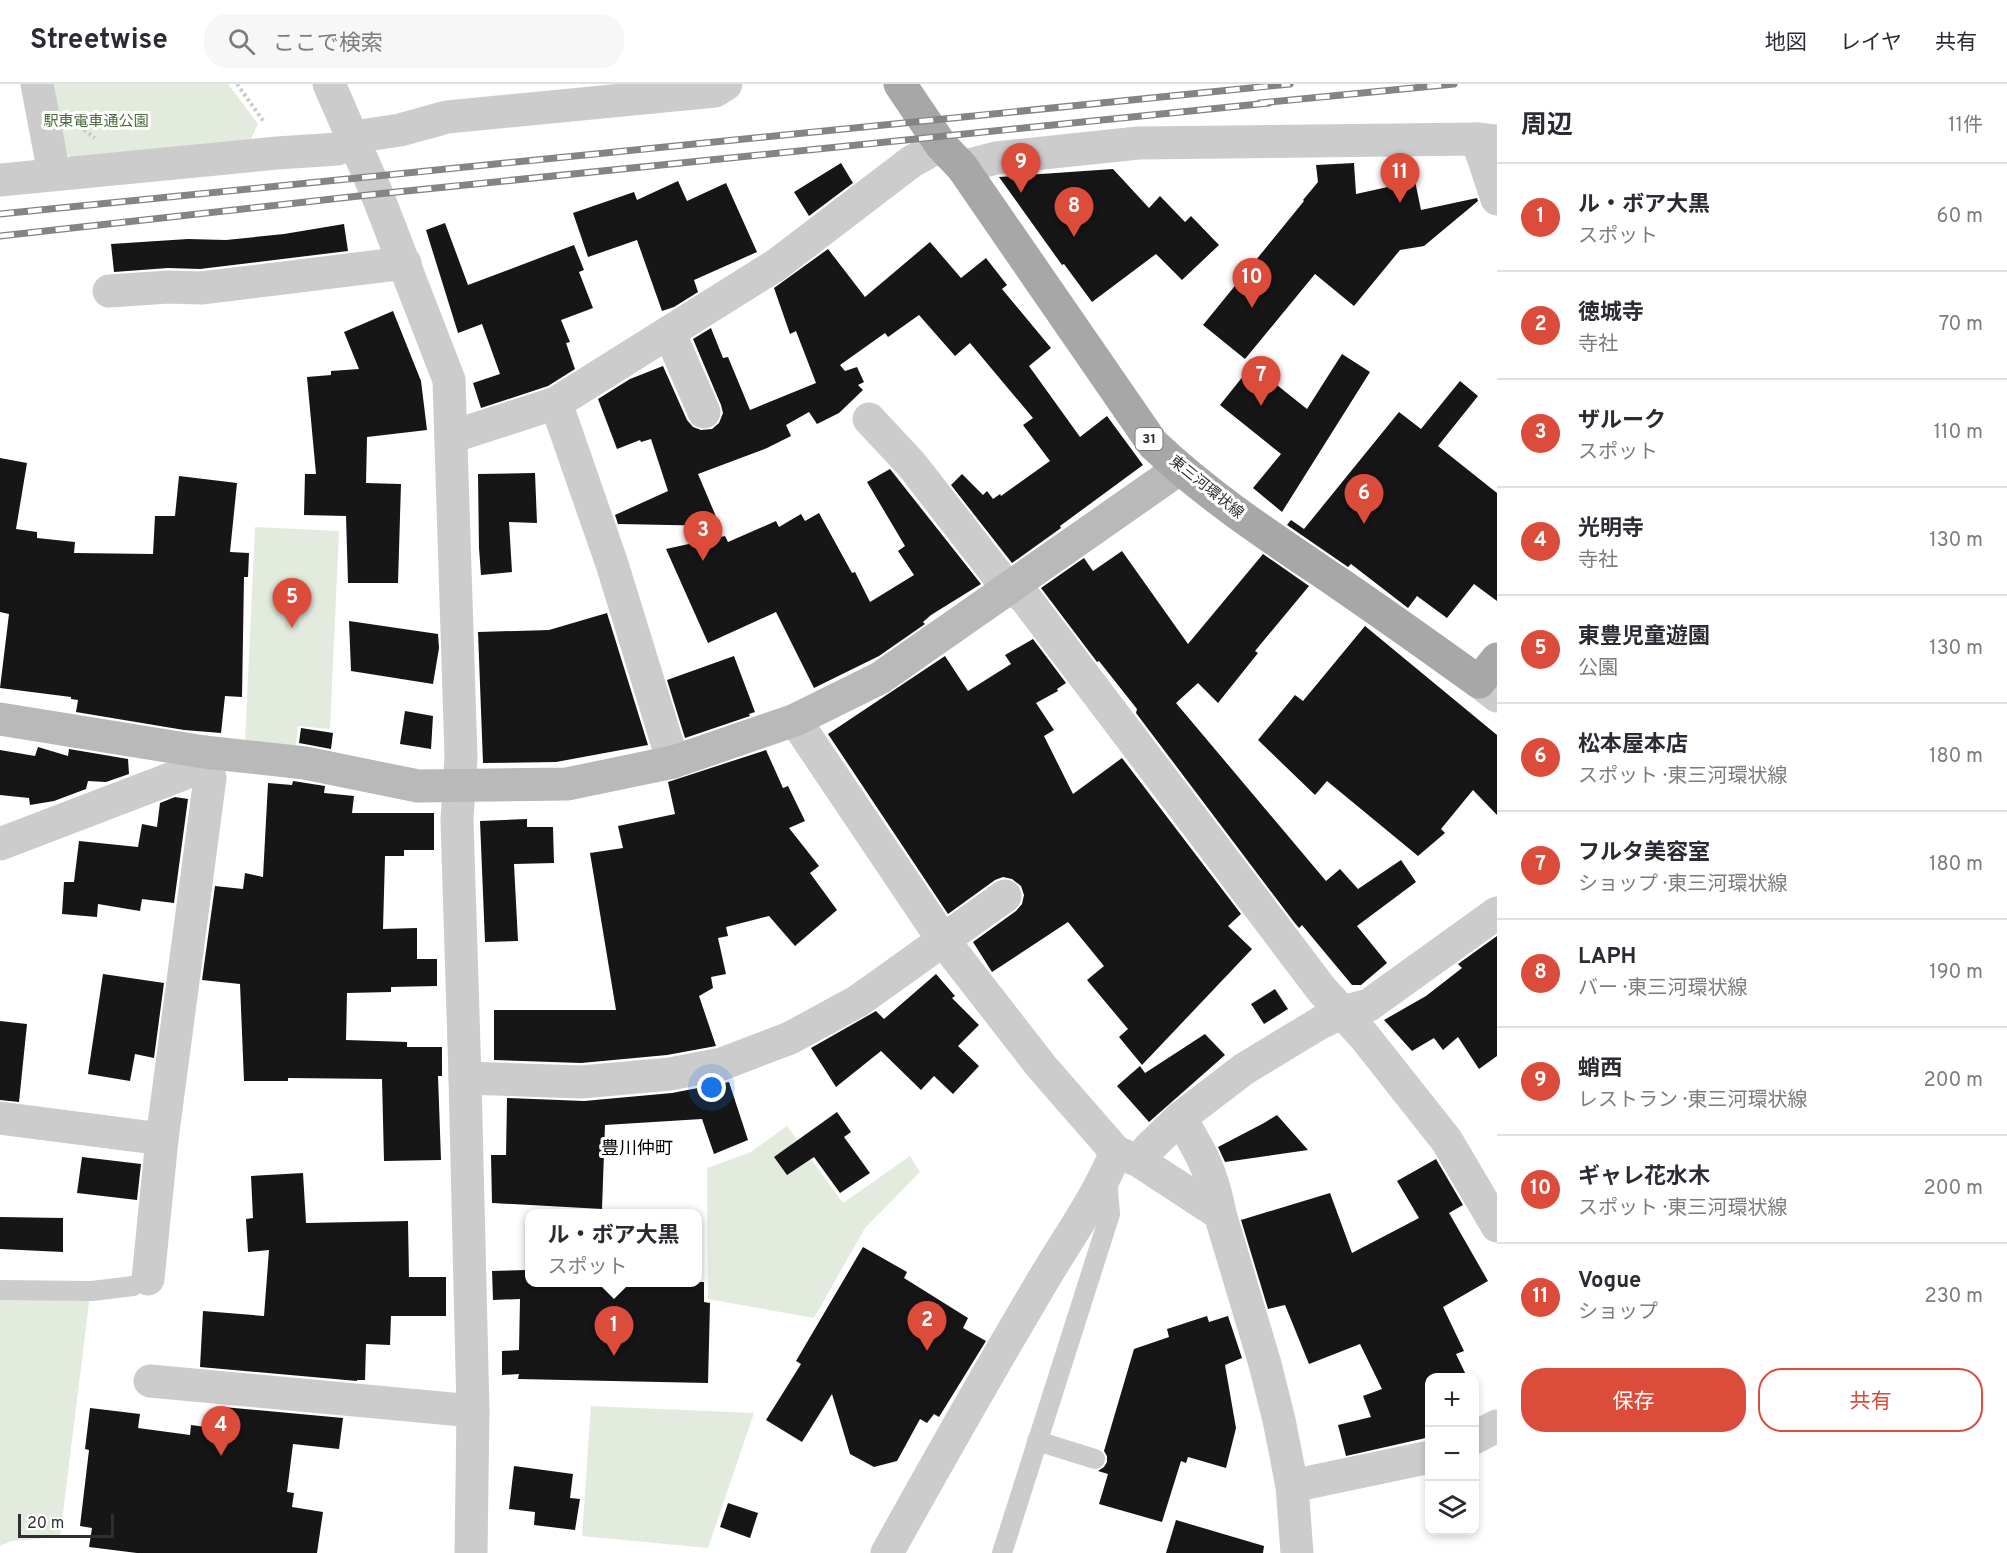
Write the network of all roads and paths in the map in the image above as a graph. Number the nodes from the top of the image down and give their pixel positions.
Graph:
1 (37, 84) edge
2 (237, 84) edge
3 (329, 84) edge
4 (726, 84) edge
5 (900, 84) edge
6 (74, 120) dead end
7 (101, 140) dead end
8 (1487, 140) edge
9 (354, 141) junction
10 (277, 153) junction
11 (951, 155) junction
12 (54, 174) junction
13 (0, 180) edge
14 (1497, 199) edge
15 (405, 262) junction
16 (109, 291) dead end
17 (669, 332) junction
18 (556, 403) junction
19 (704, 412) dead end
20 (870, 419) dead end
21 (451, 436) junction
22 (1179, 469) junction
23 (1011, 587) junction
24 (1491, 679) edge
25 (0, 719) edge
26 (795, 720) junction
27 (204, 752) junction
28 (673, 762) junction
29 (459, 785) junction
30 (0, 844) edge
31 (1005, 896) dead end
32 (1497, 913) edge
33 (943, 940) junction
34 (1342, 1012) junction
35 (465, 1078) junction
36 (0, 1118) edge
37 (1180, 1118) junction
38 (162, 1139) junction
39 (1121, 1163) junction
40 (1220, 1214) junction
41 (1497, 1226) edge
42 (141, 1282) joint
43 (0, 1290) edge
44 (150, 1381) dead end
45 (472, 1411) junction
46 (1497, 1426) edge
47 (1479, 1435) edge
48 (1037, 1441) junction
49 (1425, 1458) edge
50 (1095, 1459) dead end
51 (1292, 1486) junction
52 (471, 1553) edge
53 (887, 1553) edge
54 (1002, 1553) edge
55 (1298, 1553) edge

1 - 12 street
2 - 10 path
3 - 9 street
4 - 9 street
5 - 11 main road, 東三河環状線 / 31
6 - 7 path
8 - 11 street
8 - 14 street
9 - 10 street
9 - 15 street
10 - 12 street
11 - 17 street
11 - 22 main road, 東三河環状線 / 31
12 - 13 street
15 - 16 street
15 - 21 street
17 - 18 street
17 - 19 street
18 - 21 street
18 - 28 street
20 - 23 street
21 - 29 street
22 - 23 street
22 - 24 main road, 東三河環状線 / 31
23 - 26 street
23 - 34 street
25 - 27 street
26 - 28 street
26 - 33 street
27 - 29 street
27 - 30 street
27 - 38 street
28 - 29 street
29 - 35 street
31 - 33 street
32 - 34 street
33 - 35 street
33 - 39 street
34 - 37 street
34 - 41 street
35 - 45 street
36 - 38 street
37 - 39 street
37 - 40 street
38 - 42 street
39 - 40 street
39 - 48 lane
39 - 53 street
40 - 51 street
42 - 43 lane
44 - 45 street
45 - 52 street
46 - 47 street
48 - 50 lane
48 - 54 lane
49 - 51 street
51 - 55 street

